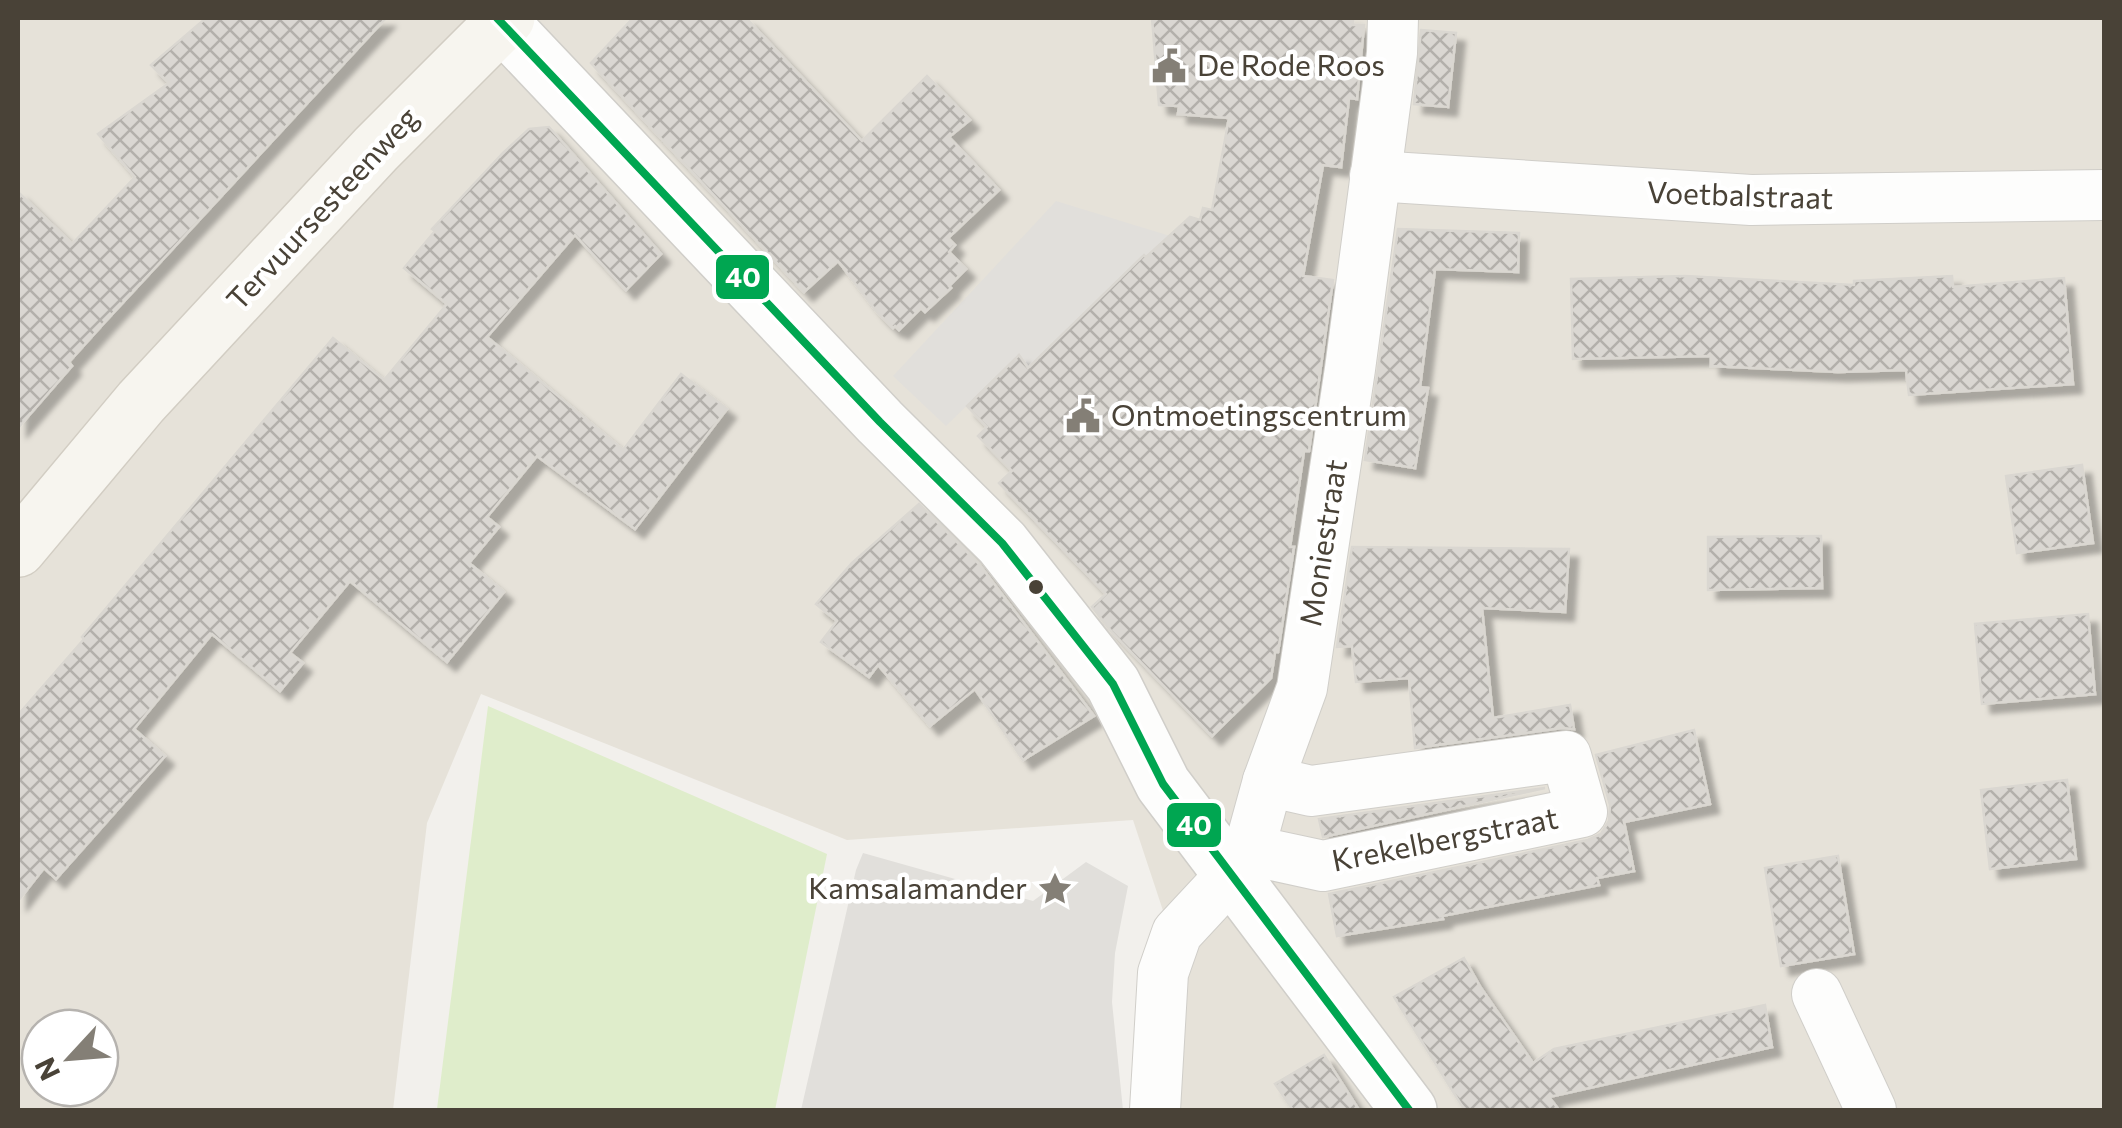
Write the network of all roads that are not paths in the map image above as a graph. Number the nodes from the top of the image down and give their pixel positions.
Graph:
1 (1394, 18) edge
2 (492, 19) edge
3 (1376, 176) junction
4 (2104, 195) edge
5 (18, 549) edge
6 (1268, 781) junction
7 (1239, 863) junction
8 (1818, 994) dead end
9 (1156, 1110) edge
10 (1409, 1110) edge
11 (1871, 1110) edge

1 - 3 street, Moniestraat
2 - 5 main road, Tervuursesteenweg
2 - 7 street
3 - 4 street, Voetbalstraat
3 - 6 street, Moniestraat
6 - 7 street, Moniestraat
6 - 7 street, Krekelbergstraat
7 - 9 street
7 - 10 street
8 - 11 street

